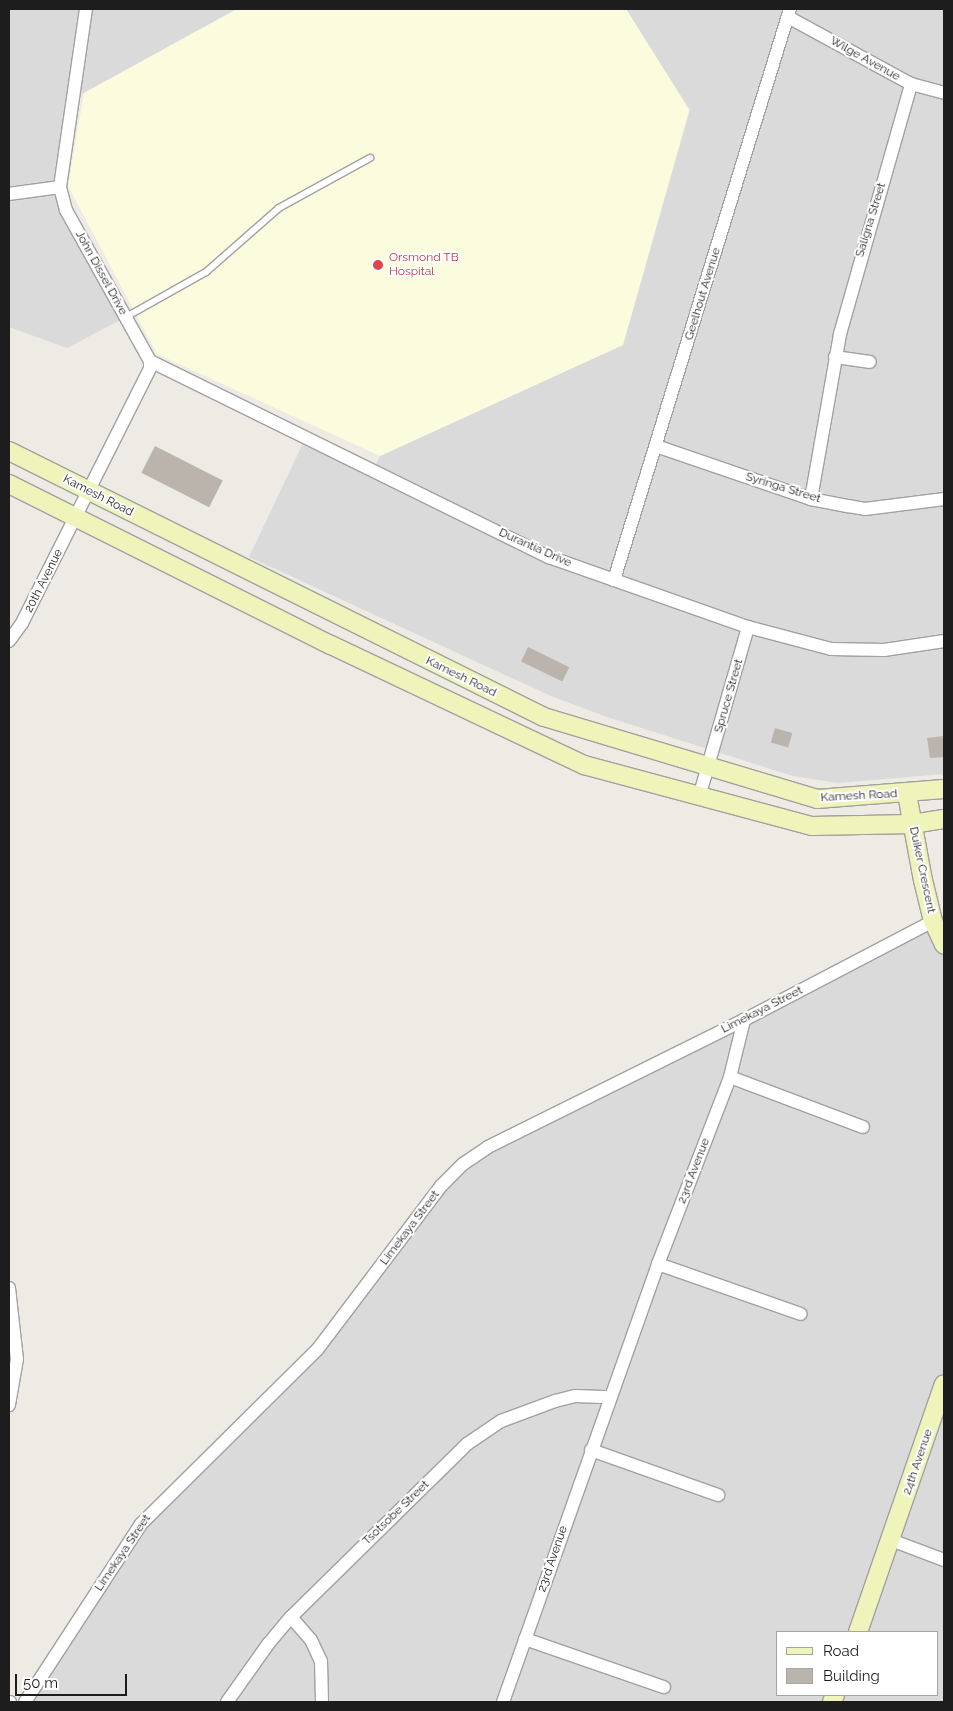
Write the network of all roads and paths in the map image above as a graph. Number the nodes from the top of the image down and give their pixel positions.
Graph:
1 (86, 9) edge
2 (789, 13) edge
3 (911, 84) junction
4 (944, 93) edge
5 (370, 158) dead end
6 (60, 187) junction
7 (9, 194) edge
8 (126, 317) junction
9 (835, 357) junction
10 (150, 361) junction
11 (870, 362) dead end
12 (656, 446) junction
13 (9, 451) edge
14 (9, 484) edge
15 (89, 492) junction
16 (811, 498) junction
17 (944, 499) edge
18 (75, 518) junction
19 (614, 580) junction
20 (748, 627) junction
21 (9, 641) edge
22 (944, 641) edge
23 (709, 766) junction
24 (944, 789) edge
25 (907, 794) junction
26 (698, 798) junction
27 (944, 819) edge
28 (912, 824) junction
29 (933, 921) junction
30 (944, 944) edge
31 (744, 1020) junction
32 (730, 1078) junction
33 (864, 1127) dead end
34 (658, 1264) junction
35 (9, 1288) edge
36 (801, 1314) dead end
37 (944, 1384) edge
38 (610, 1397) junction
39 (9, 1405) edge
40 (591, 1450) junction
41 (718, 1495) dead end
42 (891, 1540) junction
43 (944, 1560) edge
44 (291, 1617) junction
45 (858, 1631) edge
46 (525, 1639) junction
47 (664, 1687) dead end
48 (25, 1702) edge
49 (228, 1702) edge
50 (322, 1702) edge
51 (503, 1702) edge

1 - 6 street, John Dissel Drive
2 - 3 street, Wilge Avenue
2 - 12 street, Geelhout Avenue
3 - 4 street, Wilge Avenue
3 - 9 street, Saligna Street
5 - 8 lane
6 - 7 street
6 - 8 street, John Dissel Drive
8 - 10 street, John Dissel Drive
9 - 11 street
9 - 16 street, Saligna Street
10 - 15 street
10 - 19 street, Durantia Drive
12 - 16 street, Syringa Street
12 - 19 street, Geelhout Avenue
13 - 15 main road, Kamesh Road
14 - 18 main road
15 - 18 street
15 - 23 main road, Kamesh Road
16 - 17 street, Syringa Street
18 - 21 street, 20th Avenue
18 - 26 main road
19 - 20 street, Durantia Drive
20 - 22 street, Durantia Drive
20 - 23 street, Spruce Street
23 - 25 main road, Kamesh Road
23 - 26 street, Spruce Street
24 - 25 main road, Kamesh Road
25 - 28 main road, Duiker Crescent
26 - 28 main road
27 - 28 main road
28 - 29 main road, Duiker Crescent
29 - 30 main road, Duiker Crescent
29 - 31 street, Limekaya Street
31 - 32 street, 23rd Avenue
31 - 48 street, Limekaya Street
32 - 33 street
32 - 34 street, 23rd Avenue
34 - 36 street
34 - 38 street, 23rd Avenue
35 - 39 street
37 - 42 main road, 24th Avenue
38 - 40 street, 23rd Avenue
38 - 44 street, Tsotsobe Street
40 - 41 street
40 - 46 street, 23rd Avenue
42 - 43 street
42 - 45 main road, 24th Avenue
44 - 49 street, Tsotsobe Street
44 - 50 street
46 - 47 street
46 - 51 street, 23rd Avenue

